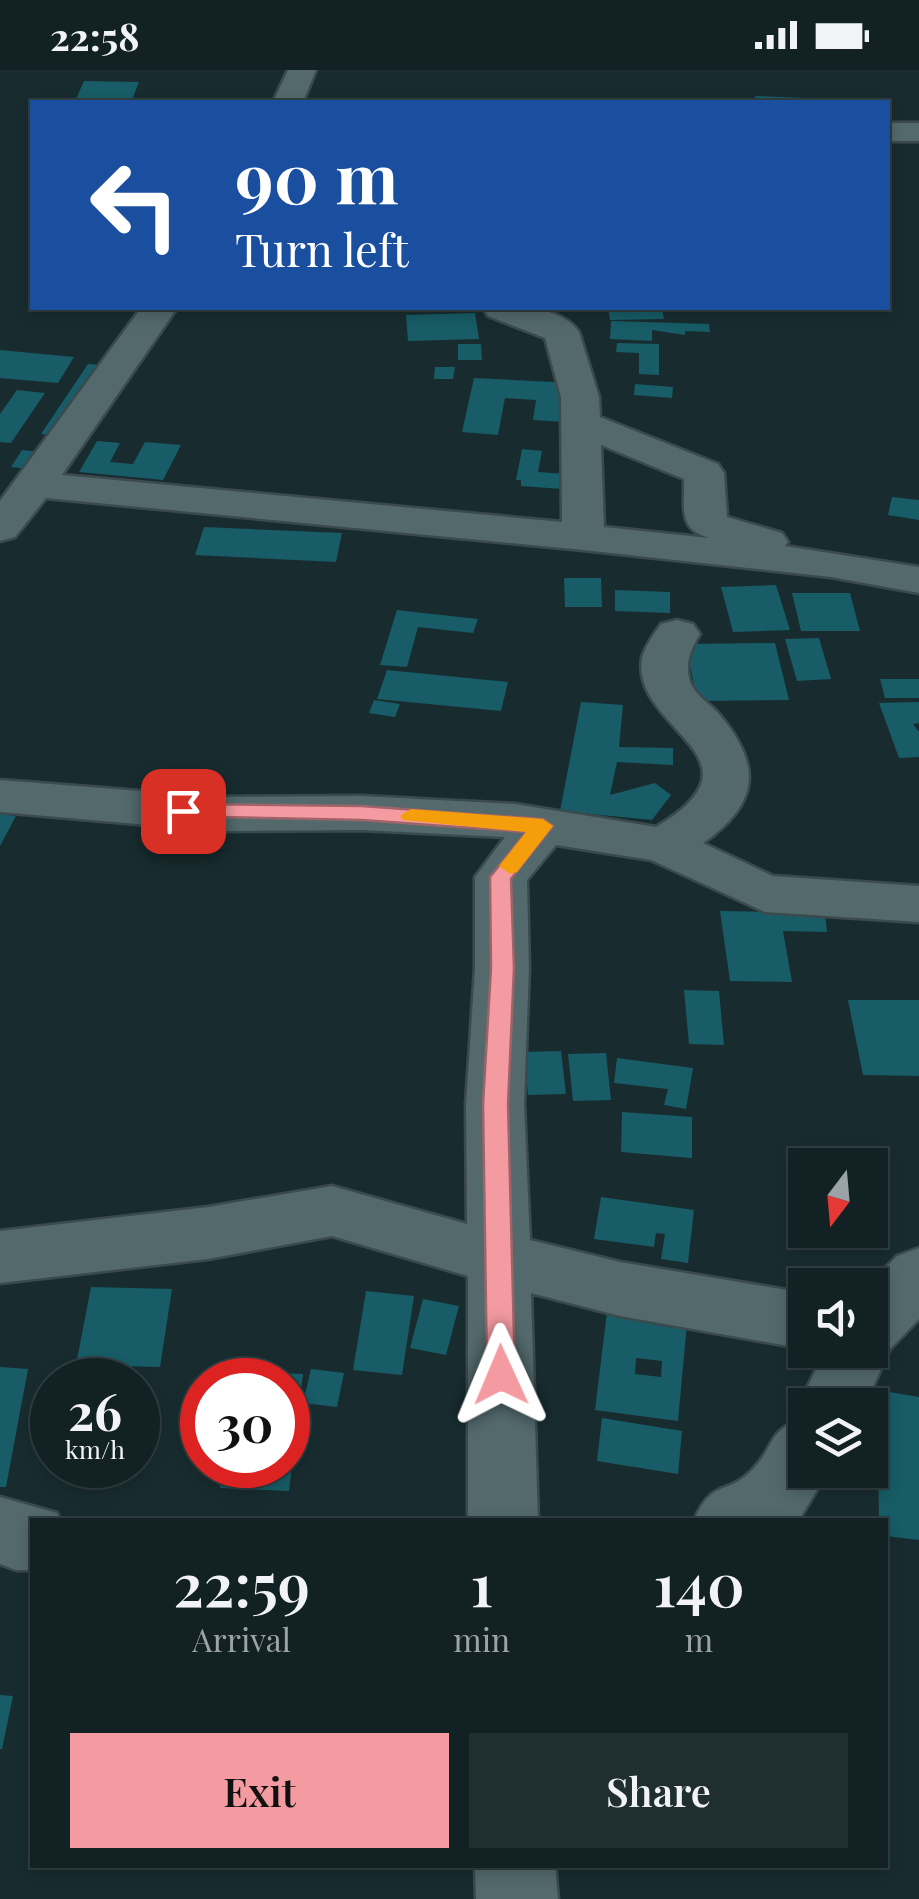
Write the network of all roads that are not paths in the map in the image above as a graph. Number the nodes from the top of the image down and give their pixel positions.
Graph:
1 (302, 70) edge
2 (289, 100) edge
3 (890, 132) edge
4 (919, 132) edge
5 (158, 310) edge
6 (506, 310) edge
7 (580, 423) junction
8 (35, 485) junction
9 (0, 528) edge
10 (583, 536) junction
11 (855, 568) junction
12 (919, 580) edge
13 (919, 601) edge
14 (676, 634) dead end
15 (0, 796) edge
16 (543, 826) junction
17 (664, 844) junction
18 (919, 904) edge
19 (0, 1258) edge
20 (499, 1259) junction
21 (919, 1275) edge
22 (888, 1310) edge
23 (788, 1318) edge
24 (888, 1335) edge
25 (919, 1344) edge
26 (788, 1475) edge
27 (504, 1518) edge
28 (733, 1518) edge
29 (0, 1530) edge
30 (30, 1536) edge
31 (515, 1868) edge
32 (517, 1899) edge

1 - 2 street
3 - 4 street
5 - 8 street
6 - 7 street
7 - 10 street
7 - 11 street
8 - 9 street
8 - 10 street
10 - 11 street
11 - 12 street
11 - 13 street
14 - 17 street
15 - 16 street
16 - 17 street
16 - 20 street
17 - 18 street
19 - 20 street
20 - 23 street
20 - 27 street
21 - 22 street
24 - 25 street
26 - 28 street
29 - 30 street
31 - 32 street

